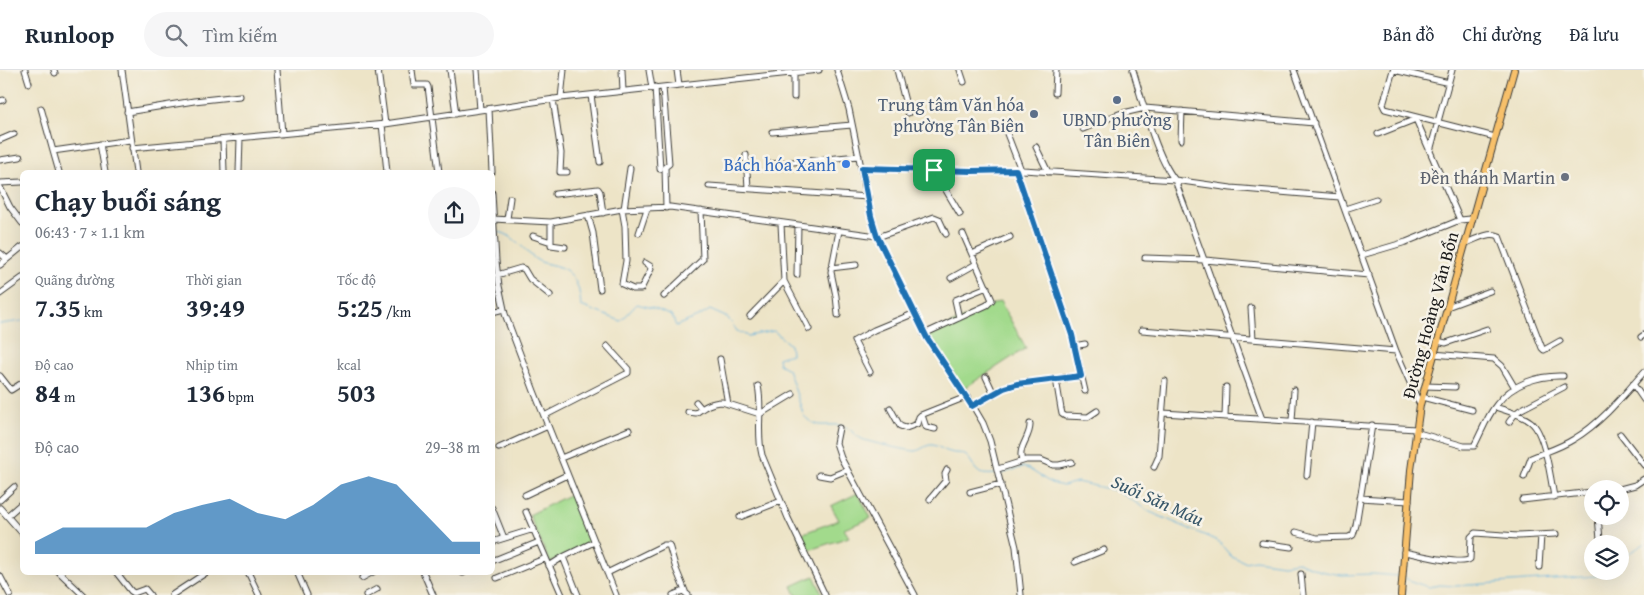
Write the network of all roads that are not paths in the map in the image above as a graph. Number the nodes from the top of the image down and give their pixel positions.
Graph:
1 (25, 70) edge
2 (122, 70) edge
3 (277, 70) edge
4 (378, 70) edge
5 (412, 70) edge
6 (450, 70) edge
7 (477, 70) edge
8 (564, 70) edge
9 (622, 70) edge
10 (649, 70) edge
11 (677, 70) edge
12 (819, 70) edge
13 (837, 70) edge
14 (897, 70) edge
15 (960, 70) edge
16 (1056, 70) edge
17 (1133, 70) edge
18 (1294, 70) edge
19 (1394, 70) edge
20 (1452, 70) edge
21 (1514, 70) edge
22 (794, 73) junction
23 (964, 82) dead end
24 (29, 83) dead end
25 (1449, 83) junction
26 (679, 85) junction
27 (663, 87) junction
28 (654, 88) junction
29 (623, 91) junction
30 (1055, 93) dead end
31 (591, 95) junction
32 (240, 96) dead end
33 (794, 97) dead end
34 (561, 98) junction
35 (553, 99) junction
36 (42, 108) dead end
37 (1144, 108) junction
38 (489, 109) junction
39 (480, 110) junction
40 (1182, 111) junction
41 (127, 112) junction
42 (908, 113) dead end
43 (456, 114) junction
44 (431, 117) junction
45 (1415, 118) junction
46 (1439, 122) junction
47 (384, 124) junction
48 (1314, 124) junction
49 (852, 125) junction
50 (1004, 126) dead end
51 (1083, 129) dead end
52 (772, 132) dead end
53 (14, 134) dead end
54 (282, 134) junction
55 (1378, 134) dead end
56 (1495, 137) junction
57 (240, 138) junction
58 (0, 140) edge
59 (130, 140) junction
60 (223, 140) junction
61 (1181, 140) dead end
62 (100, 144) junction
63 (1036, 147) dead end
64 (132, 148) junction
65 (53, 151) junction
66 (1430, 152) junction
67 (746, 155) dead end
68 (859, 156) junction
69 (20, 157) dead end
70 (0, 160) edge
71 (600, 162) dead end
72 (771, 164) dead end
73 (630, 168) dead end
74 (862, 168) junction
75 (660, 169) dead end
76 (58, 170) edge
77 (105, 170) edge
78 (136, 170) edge
79 (224, 170) edge
80 (239, 170) edge
81 (387, 170) edge
82 (439, 170) edge
83 (492, 170) edge
84 (934, 170) junction
85 (1018, 170) junction
86 (567, 172) dead end
87 (1048, 172) junction
88 (1175, 180) junction
89 (20, 182) edge
90 (0, 185) edge
91 (709, 186) dead end
92 (748, 188) junction
93 (555, 194) dead end
94 (868, 197) junction
95 (1340, 197) junction
96 (510, 198) dead end
97 (1376, 199) dead end
98 (666, 208) junction
99 (623, 209) junction
100 (647, 209) junction
101 (1345, 209) junction
102 (702, 211) junction
103 (602, 213) junction
104 (960, 214) dead end
105 (588, 215) junction
106 (495, 219) edge
107 (508, 219) junction
108 (1471, 219) junction
109 (20, 220) edge
110 (1460, 220) junction
111 (551, 222) junction
112 (781, 224) junction
113 (798, 225) junction
114 (839, 231) junction
115 (639, 233) dead end
116 (946, 234) dead end
117 (963, 234) dead end
118 (533, 236) dead end
119 (878, 236) junction
120 (1010, 237) dead end
121 (550, 242) junction
122 (1464, 244) junction
123 (565, 247) dead end
124 (20, 249) edge
125 (0, 252) edge
126 (972, 254) junction
127 (495, 255) edge
128 (1362, 255) junction
129 (1145, 258) dead end
130 (7, 259) junction
131 (1205, 260) junction
132 (645, 263) dead end
133 (976, 264) junction
134 (0, 265) edge
135 (856, 265) dead end
136 (832, 268) junction
137 (498, 275) junction
138 (797, 275) dead end
139 (1369, 275) junction
140 (951, 278) dead end
141 (20, 279) edge
142 (784, 281) junction
143 (986, 287) junction
144 (600, 289) dead end
145 (1490, 291) dead end
146 (1, 292) edge
147 (550, 295) dead end
148 (664, 296) dead end
149 (1251, 308) dead end
150 (1447, 308) junction
151 (504, 310) junction
152 (495, 312) edge
153 (915, 313) junction
154 (838, 315) dead end
155 (750, 316) dead end
156 (959, 318) junction
157 (810, 329) dead end
158 (1487, 329) dead end
159 (1142, 330) dead end
160 (924, 334) junction
161 (1232, 338) junction
162 (1253, 339) junction
163 (1437, 341) junction
164 (1560, 341) dead end
165 (1085, 344) dead end
166 (607, 346) dead end
167 (1074, 346) junction
168 (1396, 350) junction
169 (1434, 354) junction
170 (720, 358) dead end
171 (870, 372) dead end
172 (1644, 372) edge
173 (0, 376) edge
174 (1081, 376) junction
175 (1563, 376) dead end
176 (986, 377) dead end
177 (1056, 379) junction
178 (1165, 381) dead end
179 (20, 384) edge
180 (1633, 384) junction
181 (758, 386) dead end
182 (1425, 386) junction
183 (1226, 387) dead end
184 (1455, 387) dead end
185 (1564, 387) dead end
186 (1515, 388) junction
187 (1294, 390) dead end
188 (1085, 391) dead end
189 (793, 394) dead end
190 (994, 394) junction
191 (966, 397) junction
192 (1422, 397) junction
193 (1644, 400) edge
194 (696, 402) dead end
195 (728, 404) junction
196 (1420, 405) junction
197 (972, 406) junction
198 (1495, 406) junction
199 (702, 408) junction
200 (890, 408) dead end
201 (1097, 410) dead end
202 (1472, 410) dead end
203 (688, 412) dead end
204 (1163, 413) junction
205 (760, 414) junction
206 (1515, 414) junction
207 (922, 415) junction
208 (544, 416) junction
209 (1225, 417) junction
210 (1262, 419) junction
211 (1292, 421) junction
212 (1312, 422) junction
213 (1509, 422) dead end
214 (1030, 424) dead end
215 (1372, 425) junction
216 (548, 426) junction
217 (839, 428) dead end
218 (629, 430) dead end
219 (935, 430) dead end
220 (1416, 430) junction
221 (1620, 434) dead end
222 (499, 448) dead end
223 (1546, 453) junction
224 (561, 458) junction
225 (1022, 461) junction
226 (1072, 462) dead end
227 (1644, 465) edge
228 (1154, 467) dead end
229 (847, 470) junction
230 (947, 470) dead end
231 (999, 473) junction
232 (567, 475) junction
233 (819, 475) dead end
234 (1307, 476) dead end
235 (1524, 477) dead end
236 (1644, 479) edge
237 (1001, 484) junction
238 (14, 487) dead end
239 (1629, 487) edge
240 (970, 492) dead end
241 (1584, 493) edge
242 (525, 495) dead end
243 (1554, 497) junction
244 (1360, 498) junction
245 (930, 499) dead end
246 (0, 500) edge
247 (1522, 500) dead end
248 (1409, 501) junction
249 (781, 502) junction
250 (20, 505) edge
251 (0, 508) edge
252 (526, 512) dead end
253 (7, 516) junction
254 (495, 516) edge
255 (740, 517) dead end
256 (534, 529) junction
257 (20, 531) edge
258 (1296, 532) dead end
259 (1556, 534) dead end
260 (1541, 535) junction
261 (504, 538) junction
262 (495, 541) edge
263 (539, 542) junction
264 (594, 542) junction
265 (1262, 543) dead end
266 (1292, 547) dead end
267 (1104, 550) dead end
268 (1404, 552) junction
269 (563, 557) junction
270 (546, 558) junction
271 (495, 560) edge
272 (1076, 562) dead end
273 (550, 566) junction
274 (1539, 567) dead end
275 (607, 573) junction
276 (1301, 574) dead end
277 (62, 575) edge
278 (118, 575) edge
279 (202, 575) edge
280 (249, 575) edge
281 (298, 575) edge
282 (368, 575) edge
283 (424, 575) edge
284 (0, 576) edge
285 (362, 578) dead end
286 (498, 578) dead end
287 (377, 589) dead end
288 (687, 593) edge
289 (10, 595) edge
290 (83, 595) edge
291 (150, 595) edge
292 (172, 595) edge
293 (259, 595) edge
294 (307, 595) edge
295 (366, 595) edge
296 (433, 595) edge
297 (562, 595) edge
298 (578, 595) edge
299 (616, 595) edge
300 (673, 595) edge
301 (825, 595) edge
302 (915, 595) edge
303 (1021, 595) edge
304 (1304, 595) edge
305 (1401, 595) edge

1 - 24 street
2 - 41 street
3 - 54 street
4 - 47 street
5 - 44 street
6 - 43 street
7 - 39 street
8 - 34 street
9 - 29 street
10 - 28 street
11 - 26 street
12 - 22 street
13 - 49 street
14 - 42 street
15 - 23 street
16 - 30 street
17 - 37 street
18 - 48 street
19 - 25 street
19 - 45 street
20 - 25 street
21 - 56 main road, Đường Hoàng Văn Bổn
22 - 26 street
22 - 33 street
25 - 46 street
26 - 27 street
27 - 28 street
27 - 98 street
28 - 29 street
28 - 75 street
29 - 31 street
31 - 34 street
31 - 71 street
32 - 41 street
34 - 35 street
35 - 38 street
35 - 86 street
36 - 65 street
37 - 40 street
37 - 51 street
37 - 88 street
38 - 39 street
38 - 83 street
39 - 43 street
40 - 48 street
40 - 61 street
41 - 59 street
43 - 44 street
44 - 47 street
44 - 82 street
45 - 46 street
45 - 55 street
45 - 66 street
46 - 56 street
46 - 66 street
47 - 54 street
47 - 81 street
48 - 95 street
49 - 52 street
49 - 68 street
50 - 85 street
53 - 58 street
54 - 57 street
56 - 108 main road, Đường Hoàng Văn Bổn
57 - 60 street
57 - 80 street
59 - 62 street
59 - 64 street
60 - 64 street
60 - 79 street
62 - 65 street
62 - 77 street
63 - 87 street
64 - 78 street
65 - 76 street
66 - 110 street
67 - 92 street
68 - 72 street
68 - 74 street
69 - 70 street
73 - 99 street
74 - 84 street
74 - 94 street
84 - 85 street
84 - 104 street
85 - 87 street
85 - 167 street
87 - 88 street
88 - 95 street
88 - 131 street
89 - 90 street
90 - 109 street
91 - 92 street
92 - 94 street
93 - 103 street
94 - 119 street
95 - 101 street
96 - 107 street
97 - 101 street
98 - 100 street
98 - 102 street
99 - 100 street
99 - 103 street
99 - 132 street
100 - 115 street
101 - 128 street
102 - 112 street
102 - 148 street
103 - 105 street
105 - 111 street
105 - 144 street
106 - 107 street
107 - 111 street
108 - 110 street
108 - 122 main road, Đường Hoàng Văn Bổn
110 - 128 street
111 - 121 street
112 - 113 street
112 - 142 street
113 - 114 street
113 - 138 street
114 - 119 street
114 - 136 street
116 - 119 street
117 - 126 street
118 - 121 street
119 - 153 street
120 - 126 street
121 - 123 street
122 - 150 main road, Đường Hoàng Văn Bổn
122 - 164 street
124 - 130 street
125 - 130 street
126 - 133 street
127 - 137 street
128 - 139 street
129 - 131 street
130 - 134 street
131 - 139 street
131 - 161 street
133 - 140 street
133 - 143 street
135 - 136 street
136 - 154 street
137 - 147 street
137 - 151 street
139 - 168 street
141 - 146 street
142 - 155 street
142 - 157 street
143 - 156 street
143 - 156 street
145 - 150 street
149 - 162 street
150 - 163 main road, Đường Hoàng Văn Bổn
151 - 152 street
151 - 208 street
153 - 160 street
153 - 171 street
156 - 160 street
158 - 163 street
159 - 161 street
160 - 191 street
161 - 162 street
161 - 210 street
162 - 168 street
163 - 169 main road, Đường Hoàng Văn Bổn
165 - 167 street
166 - 208 street
167 - 174 street
168 - 196 street
169 - 182 main road, Đường Hoàng Văn Bổn
169 - 186 street
170 - 195 street
172 - 180 street
173 - 179 street
174 - 177 street
174 - 188 street
175 - 186 street
176 - 190 street
177 - 190 street
177 - 201 street
178 - 204 street
180 - 193 street
180 - 223 street
181 - 205 street
182 - 184 street
182 - 192 main road, Đường Hoàng Văn Bổn
183 - 209 street
185 - 206 street
186 - 198 street
187 - 211 street
189 - 205 street
190 - 197 street
191 - 197 street
191 - 207 street
192 - 196 main road, Đường Hoàng Văn Bổn
192 - 202 street
194 - 199 street
195 - 199 street
195 - 205 street
196 - 220 main road, Đường Hoàng Văn Bổn
197 - 231 street
198 - 206 street
198 - 220 street
199 - 203 street
200 - 207 street
204 - 209 street
204 - 228 street
205 - 249 street
206 - 213 street
206 - 223 street
207 - 219 street
208 - 216 street
209 - 210 street
210 - 211 street
211 - 212 street
212 - 215 street
212 - 234 street
214 - 225 street
215 - 220 street
215 - 244 street
216 - 222 street
216 - 224 street
217 - 229 street
218 - 224 street
220 - 248 main road, Đường Hoàng Văn Bổn
221 - 227 street
223 - 235 street
223 - 243 street
224 - 232 street
225 - 226 street
225 - 231 street
229 - 233 street
229 - 302 street
230 - 245 street
231 - 237 street
232 - 242 street
232 - 264 street
236 - 239 street
237 - 240 street
237 - 303 street
238 - 246 street
241 - 243 street
243 - 247 street
244 - 248 street
244 - 258 street
248 - 268 main road, Đường Hoàng Văn Bổn
249 - 255 street
249 - 301 street
250 - 253 street
251 - 253 street
252 - 256 street
253 - 257 street
254 - 261 street
256 - 261 street
256 - 263 street
259 - 260 street
260 - 268 street
260 - 274 street
261 - 262 street
263 - 270 street
263 - 271 street
264 - 269 street
264 - 275 street
265 - 266 street
267 - 272 street
268 - 305 main road, Đường Hoàng Văn Bổn
269 - 273 street
269 - 298 street
270 - 273 street
270 - 286 street
273 - 297 street
275 - 288 street
275 - 299 street
276 - 304 street
277 - 290 street
278 - 291 street
279 - 292 street
280 - 293 street
281 - 294 street
282 - 285 street
283 - 296 street
284 - 289 street
287 - 295 street
288 - 300 street

